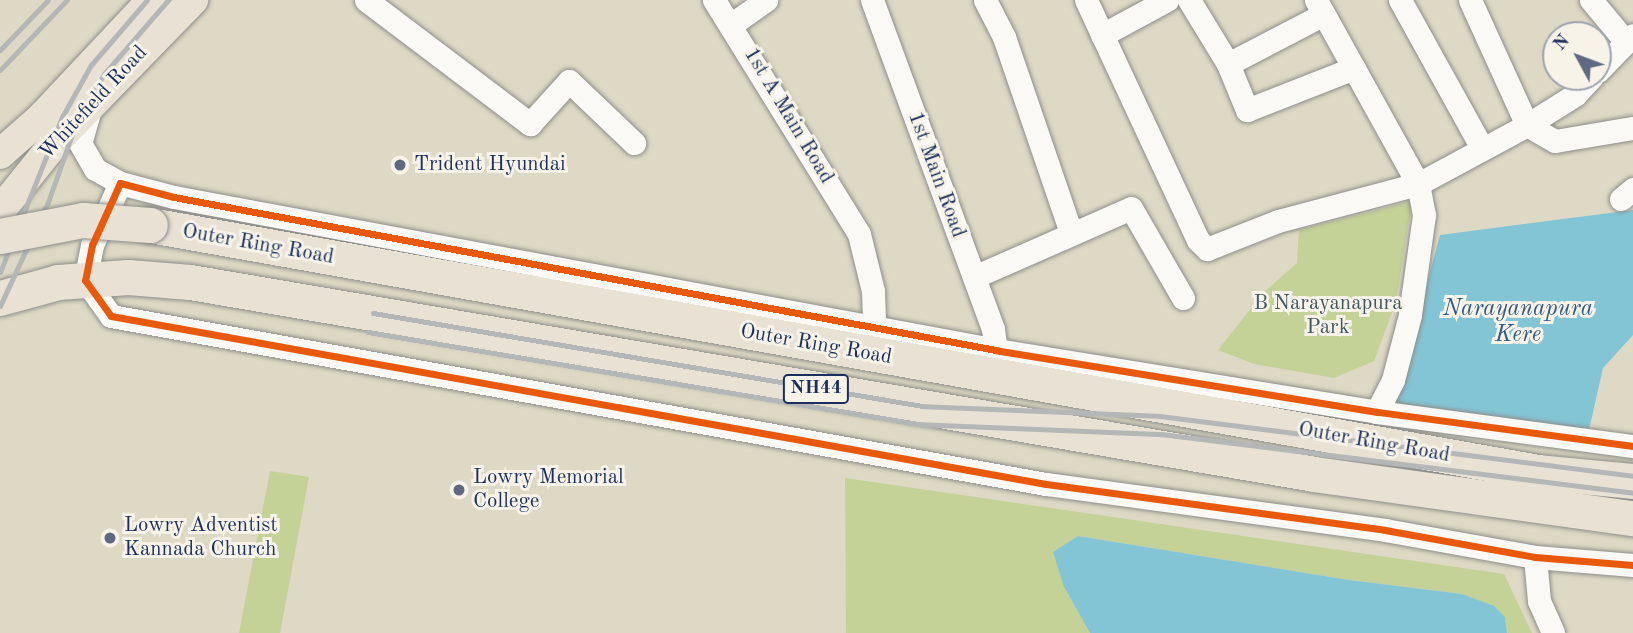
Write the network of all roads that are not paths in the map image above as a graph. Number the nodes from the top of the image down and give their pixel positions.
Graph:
1 (152, 0) edge
2 (193, 0) edge
3 (366, 0) edge
4 (714, 0) edge
5 (766, 0) edge
6 (872, 0) edge
7 (985, 0) edge
8 (1086, 0) edge
9 (1167, 0) edge
10 (1189, 0) edge
11 (1400, 0) edge
12 (1470, 0) edge
13 (1591, 0) edge
14 (1320, 7) edge
15 (732, 24) junction
16 (1102, 35) junction
17 (1630, 38) edge
18 (1612, 57) edge
19 (1228, 64) junction
20 (1354, 68) junction
21 (1579, 91) edge
22 (94, 100) junction
23 (1527, 124) junction
24 (1633, 128) edge
25 (634, 143) dead end
26 (1482, 148) junction
27 (0, 154) edge
28 (120, 183) junction
29 (1418, 184) junction
30 (0, 211) edge
31 (1071, 233) junction
32 (0, 236) edge
33 (974, 276) junction
34 (85, 280) junction
35 (0, 298) edge
36 (1183, 298) dead end
37 (874, 328) junction
38 (996, 351) junction
39 (1377, 412) junction
40 (1633, 446) edge
41 (1633, 481) edge
42 (1633, 518) edge
43 (1535, 557) junction
44 (1633, 565) edge
45 (1553, 633) edge

1 - 27 main road, Whitefield Road
2 - 22 main road, Whitefield Road
3 - 25 street
4 - 15 street, 1st A Main Road
5 - 15 street
6 - 33 street, 1st Main Road
7 - 31 street
8 - 16 street
9 - 16 street
10 - 19 street
11 - 26 street
12 - 23 street
13 - 17 street
14 - 19 street
14 - 20 street
15 - 37 street, 1st A Main Road
16 - 29 street
17 - 18 street
19 - 20 street
20 - 29 street
21 - 23 street
22 - 28 street
22 - 30 main road, Whitefield Road
23 - 24 street
23 - 26 street
26 - 29 street
28 - 34 street
28 - 37 street
29 - 39 street
31 - 33 street
31 - 36 street
32 - 41 highway, Outer Ring Road / NH44, bridge
33 - 38 street, 1st Main Road
34 - 35 highway, Outer Ring Road / NH44
34 - 42 highway, Outer Ring Road / NH44
34 - 43 street
37 - 38 street
38 - 39 street
39 - 40 street
43 - 44 street
43 - 45 street

